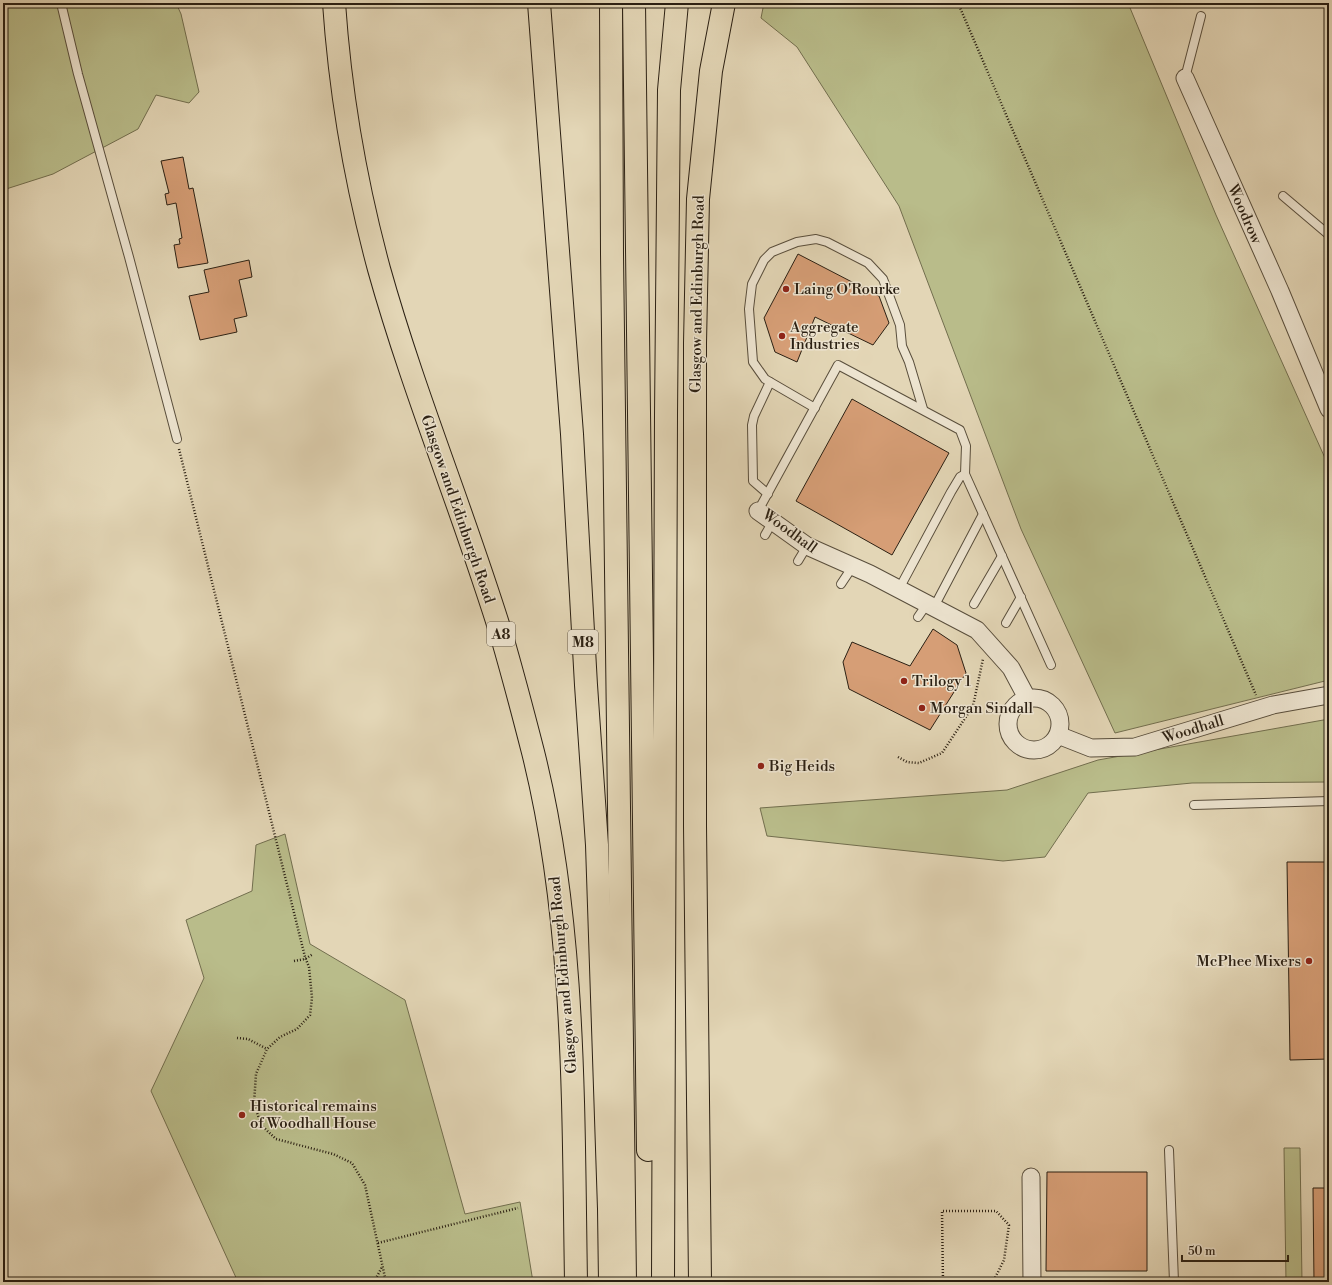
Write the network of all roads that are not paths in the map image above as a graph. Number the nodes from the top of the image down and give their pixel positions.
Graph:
1 (61, 3) edge
2 (334, 3) edge
3 (539, 3) edge
4 (611, 3) edge
5 (634, 3) edge
6 (677, 3) edge
7 (724, 3) edge
8 (1201, 16) dead end
9 (1185, 78) joint
10 (668, 128) junction
11 (1283, 196) dead end
12 (1329, 235) edge
13 (770, 382) junction
14 (815, 408) junction
15 (1329, 408) edge
16 (923, 409) junction
17 (177, 439) road end
18 (965, 474) junction
19 (768, 494) junction
20 (758, 511) joint
21 (983, 514) junction
22 (807, 546) junction
23 (1002, 556) junction
24 (798, 561) dead end
25 (853, 566) junction
26 (640, 571) junction
27 (840, 584) dead end
28 (899, 589) junction
29 (1021, 597) junction
30 (974, 604) dead end
31 (926, 610) junction
32 (1006, 623) dead end
33 (1051, 665) dead end
34 (1329, 695) edge
35 (1027, 698) junction
36 (1058, 735) junction
37 (1329, 801) edge
38 (1194, 805) dead end
39 (1169, 1150) dead end
40 (1031, 1177) dead end
41 (576, 1282) edge
42 (610, 1282) edge
43 (626, 1282) edge
44 (650, 1282) edge
45 (663, 1282) edge
46 (700, 1282) edge
47 (1032, 1282) edge
48 (1174, 1282) edge

1 - 17 lane
2 - 41 highway, Glasgow and Edinburgh Road / A8
3 - 42 highway, M8
4 - 43 highway, M8
5 - 26 highway
6 - 10 highway
7 - 46 highway, Glasgow and Edinburgh Road
8 - 9 lane, Woodrow
9 - 15 street, Woodrow
10 - 26 highway
10 - 45 highway
11 - 12 lane
13 - 14 lane
13 - 16 lane
13 - 19 lane
14 - 16 lane, Woodhall
14 - 19 lane, Woodhall
16 - 18 lane, Woodhall
18 - 21 lane
18 - 28 lane
19 - 20 lane, Woodhall
20 - 22 street, Woodhall
21 - 23 lane
21 - 31 lane
22 - 24 lane
22 - 25 street, Woodhall
23 - 29 lane
23 - 30 lane
25 - 27 lane
25 - 28 street, Woodhall
26 - 44 highway
28 - 31 street, Woodhall
29 - 32 lane
29 - 33 lane
31 - 35 street, Woodhall
34 - 36 street, Woodhall
35 - 36 street
35 - 36 street
37 - 38 lane
39 - 48 lane
40 - 47 street

